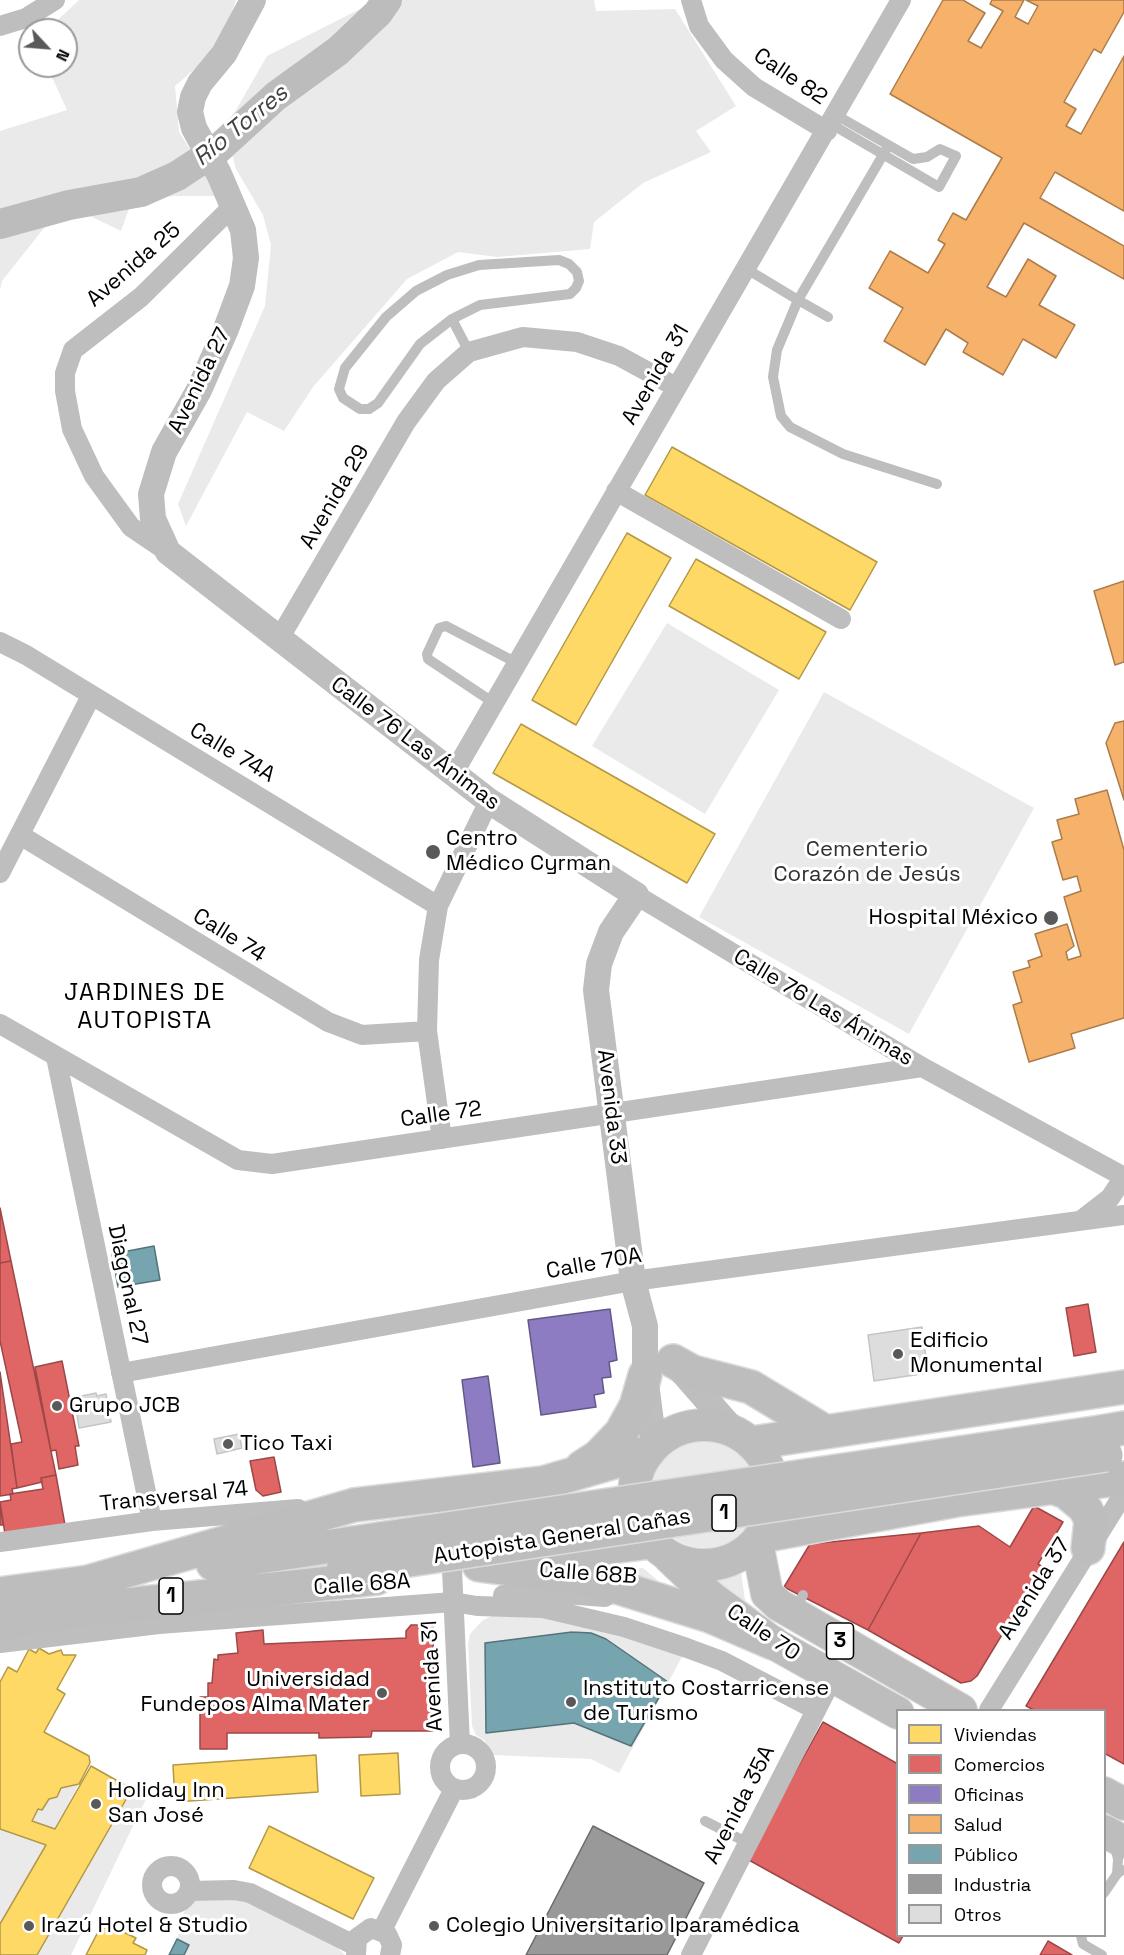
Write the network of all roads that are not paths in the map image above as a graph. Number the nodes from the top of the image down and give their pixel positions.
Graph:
1 (55, 0) edge
2 (253, 0) edge
3 (691, 0) edge
4 (901, 0) edge
5 (0, 26) edge
6 (832, 123) junction
7 (886, 150) junction
8 (232, 207) junction
9 (745, 268) junction
10 (798, 300) junction
11 (828, 317) dead end
12 (452, 319) junction
13 (469, 352) junction
14 (68, 359) joint
15 (676, 387) junction
16 (937, 484) dead end
17 (616, 491) junction
18 (168, 552) junction
19 (841, 619) dead end
20 (279, 639) junction
21 (0, 642) edge
22 (517, 663) junction
23 (91, 696) junction
24 (494, 703) junction
25 (453, 774) junction
26 (489, 801) junction
27 (20, 835) junction
28 (0, 873) edge
29 (636, 896) junction
30 (438, 906) junction
31 (0, 1024) edge
32 (427, 1031) junction
33 (56, 1057) junction
34 (922, 1067) junction
35 (612, 1114) junction
36 (442, 1139) junction
37 (1124, 1177) edge
38 (1124, 1215) edge
39 (1078, 1222) junction
40 (633, 1281) junction
41 (659, 1368) junction
42 (121, 1373) junction
43 (1124, 1387) edge
44 (858, 1426) junction
45 (824, 1431) junction
46 (743, 1437) junction
47 (651, 1449) junction
48 (1118, 1463) edge
49 (558, 1478) junction
50 (1052, 1487) junction
51 (354, 1505) junction
52 (876, 1513) junction
53 (152, 1521) junction
54 (759, 1539) junction
55 (0, 1542) edge
56 (1088, 1548) junction
57 (660, 1550) junction
58 (547, 1554) junction
59 (465, 1568) junction
60 (0, 1594) edge
61 (93, 1595) junction
62 (453, 1602) junction
63 (684, 1607) junction
64 (0, 1623) edge
65 (0, 1643) edge
66 (773, 1643) junction
67 (833, 1677) junction
68 (959, 1709) edge
69 (990, 1709) edge
70 (816, 1710) junction
71 (896, 1712) edge
72 (460, 1744) junction
73 (454, 1789) junction
74 (1106, 1794) edge
75 (1124, 1804) edge
76 (705, 1821) dead end
77 (1113, 1835) edge
78 (748, 1843) junction
79 (1120, 1871) edge
80 (1106, 1890) edge
81 (189, 1891) dead end
82 (382, 1930) junction
83 (1081, 1937) edge
84 (355, 1950) edge
85 (390, 1955) edge
86 (691, 1955) edge
87 (1102, 1955) edge

1 - 5 street
2 - 8 street, Avenida 27
3 - 6 street, Calle 82
4 - 6 street, Avenida 31
6 - 7 lane
6 - 9 street, Avenida 31
7 - 7 lane
7 - 10 lane
8 - 14 street, Avenida 25
8 - 18 street, Avenida 27
9 - 10 lane
9 - 15 street, Avenida 31
10 - 11 lane
10 - 16 lane
12 - 12 lane
12 - 13 lane
13 - 15 street
13 - 20 street, Avenida 29
14 - 18 street, Calle 76 Las Ánimas
15 - 17 street, Avenida 31
17 - 19 street
17 - 22 street, Avenida 31
18 - 20 street, Calle 76 Las Ánimas
20 - 25 street, Calle 76 Las Ánimas
21 - 23 street, Calle 74A
22 - 24 street, Avenida 31
22 - 24 lane
23 - 27 street
23 - 30 street, Calle 74A
24 - 25 street, Avenida 31
25 - 26 street, Calle 76 Las Ánimas
26 - 29 street, Calle 76 Las Ánimas
26 - 30 street
27 - 28 street
27 - 32 street, Calle 74
29 - 34 street, Calle 76 Las Ánimas
29 - 35 street, Avenida 33
30 - 32 street
31 - 33 street, Calle 72
32 - 36 street
33 - 36 street, Calle 72
33 - 42 street, Diagonal 27
34 - 35 street, Calle 72
34 - 37 street, Calle 76 Las Ánimas
35 - 36 street, Calle 72
35 - 40 street, Avenida 33
37 - 39 street, Calle 70A
38 - 39 street, Calle 70A
39 - 40 street, Calle 70A
40 - 41 street, Avenida 33
40 - 42 street, Calle 70A
41 - 45 highway
41 - 46 street, Avenida 33
41 - 47 street
41 - 49 highway
42 - 53 street, Diagonal 27
43 - 44 highway
44 - 45 highway
44 - 52 highway
45 - 46 highway
46 - 47 main road
46 - 54 main road
47 - 49 highway
47 - 57 main road, 3
48 - 50 highway
48 - 56 street, Avenida 37
48 - 61 highway, Autopista General Cañas / 1, bridge
49 - 51 highway
49 - 58 highway
50 - 52 highway
50 - 56 highway
51 - 53 street, Transversal 74
51 - 61 highway
52 - 54 highway
53 - 55 street, Transversal 74
54 - 57 main road
54 - 68 main road, Calle 70 / 3
56 - 69 street, Avenida 37
57 - 58 highway
57 - 66 main road, Calle 70 / 3
58 - 59 highway
59 - 61 highway
59 - 62 street, Avenida 31
59 - 63 highway
60 - 61 highway, Autopista General Cañas / 1
61 - 64 highway, Autopista General Cañas / 1
62 - 63 street, Calle 68B
62 - 65 street, Calle 68A
62 - 70 street, Calle 68A
62 - 72 street, Avenida 31
63 - 66 highway
66 - 67 main road, Calle 70 / 3
67 - 70 street, Avenida 35A
67 - 71 main road, Calle 70 / 3
70 - 78 street, Avenida 35A
72 - 73 street
72 - 73 street
73 - 82 street
74 - 75 main road
76 - 78 lane
77 - 79 lane
78 - 86 street, Avenida 35A
79 - 80 lane
81 - 84 street
82 - 84 street
82 - 85 street
83 - 87 lane

